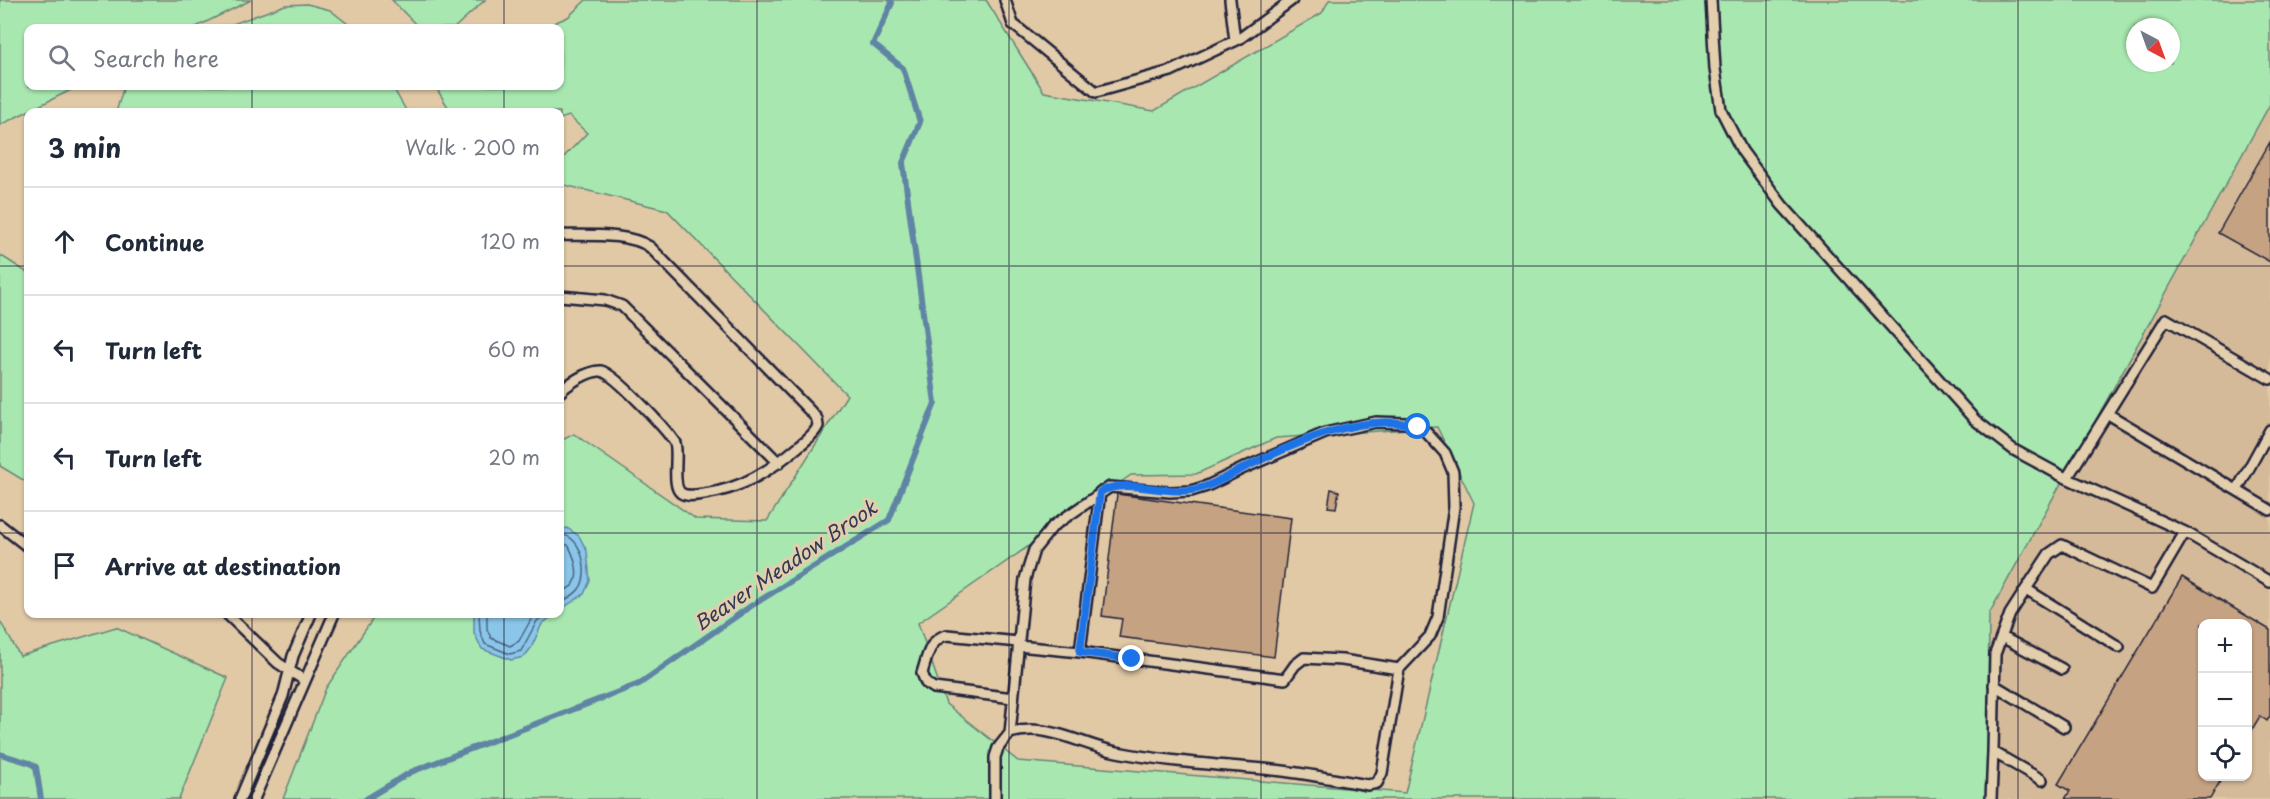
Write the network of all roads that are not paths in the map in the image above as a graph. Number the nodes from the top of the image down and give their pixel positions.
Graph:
1 (1005, 0) edge
2 (1230, 0) edge
3 (1292, 0) edge
4 (1711, 0) edge
5 (1235, 41) junction
6 (564, 235) edge
7 (564, 296) edge
8 (2270, 380) edge
9 (564, 388) edge
10 (2108, 414) junction
11 (2270, 430) edge
12 (779, 463) junction
13 (2067, 478) junction
14 (2237, 490) junction
15 (1100, 492) junction
16 (2270, 510) edge
17 (0, 525) edge
18 (2185, 532) junction
19 (24, 544) edge
20 (2270, 582) edge
21 (2026, 589) junction
22 (230, 618) edge
23 (309, 618) edge
24 (332, 618) edge
25 (2002, 637) junction
26 (1018, 644) junction
27 (2119, 647) dead end
28 (1080, 652) junction
29 (288, 669) junction
30 (1399, 669) junction
31 (2062, 669) dead end
32 (304, 680) junction
33 (1994, 685) junction
34 (1013, 698) junction
35 (2064, 727) dead end
36 (1010, 733) junction
37 (1993, 752) junction
38 (2042, 780) dead end
39 (240, 799) edge
40 (254, 799) edge
41 (995, 799) edge
42 (1990, 799) edge

1 - 5 lane
2 - 5 lane
3 - 5 lane
4 - 13 lane
6 - 12 lane
7 - 12 lane
8 - 10 lane
9 - 12 lane
10 - 13 lane
10 - 14 lane
11 - 14 lane
13 - 18 lane
14 - 16 lane
15 - 26 lane
15 - 28 lane
15 - 30 lane
17 - 19 lane
18 - 20 lane
18 - 21 lane
21 - 25 lane
21 - 27 lane
22 - 29 lane
23 - 29 lane
24 - 32 lane
25 - 31 lane
25 - 33 lane
26 - 28 lane
26 - 34 lane
26 - 34 lane
28 - 30 lane
29 - 32 lane
29 - 39 lane
30 - 36 lane
32 - 40 lane
33 - 35 lane
33 - 37 lane
34 - 36 lane
36 - 41 lane
37 - 38 lane
37 - 42 lane

